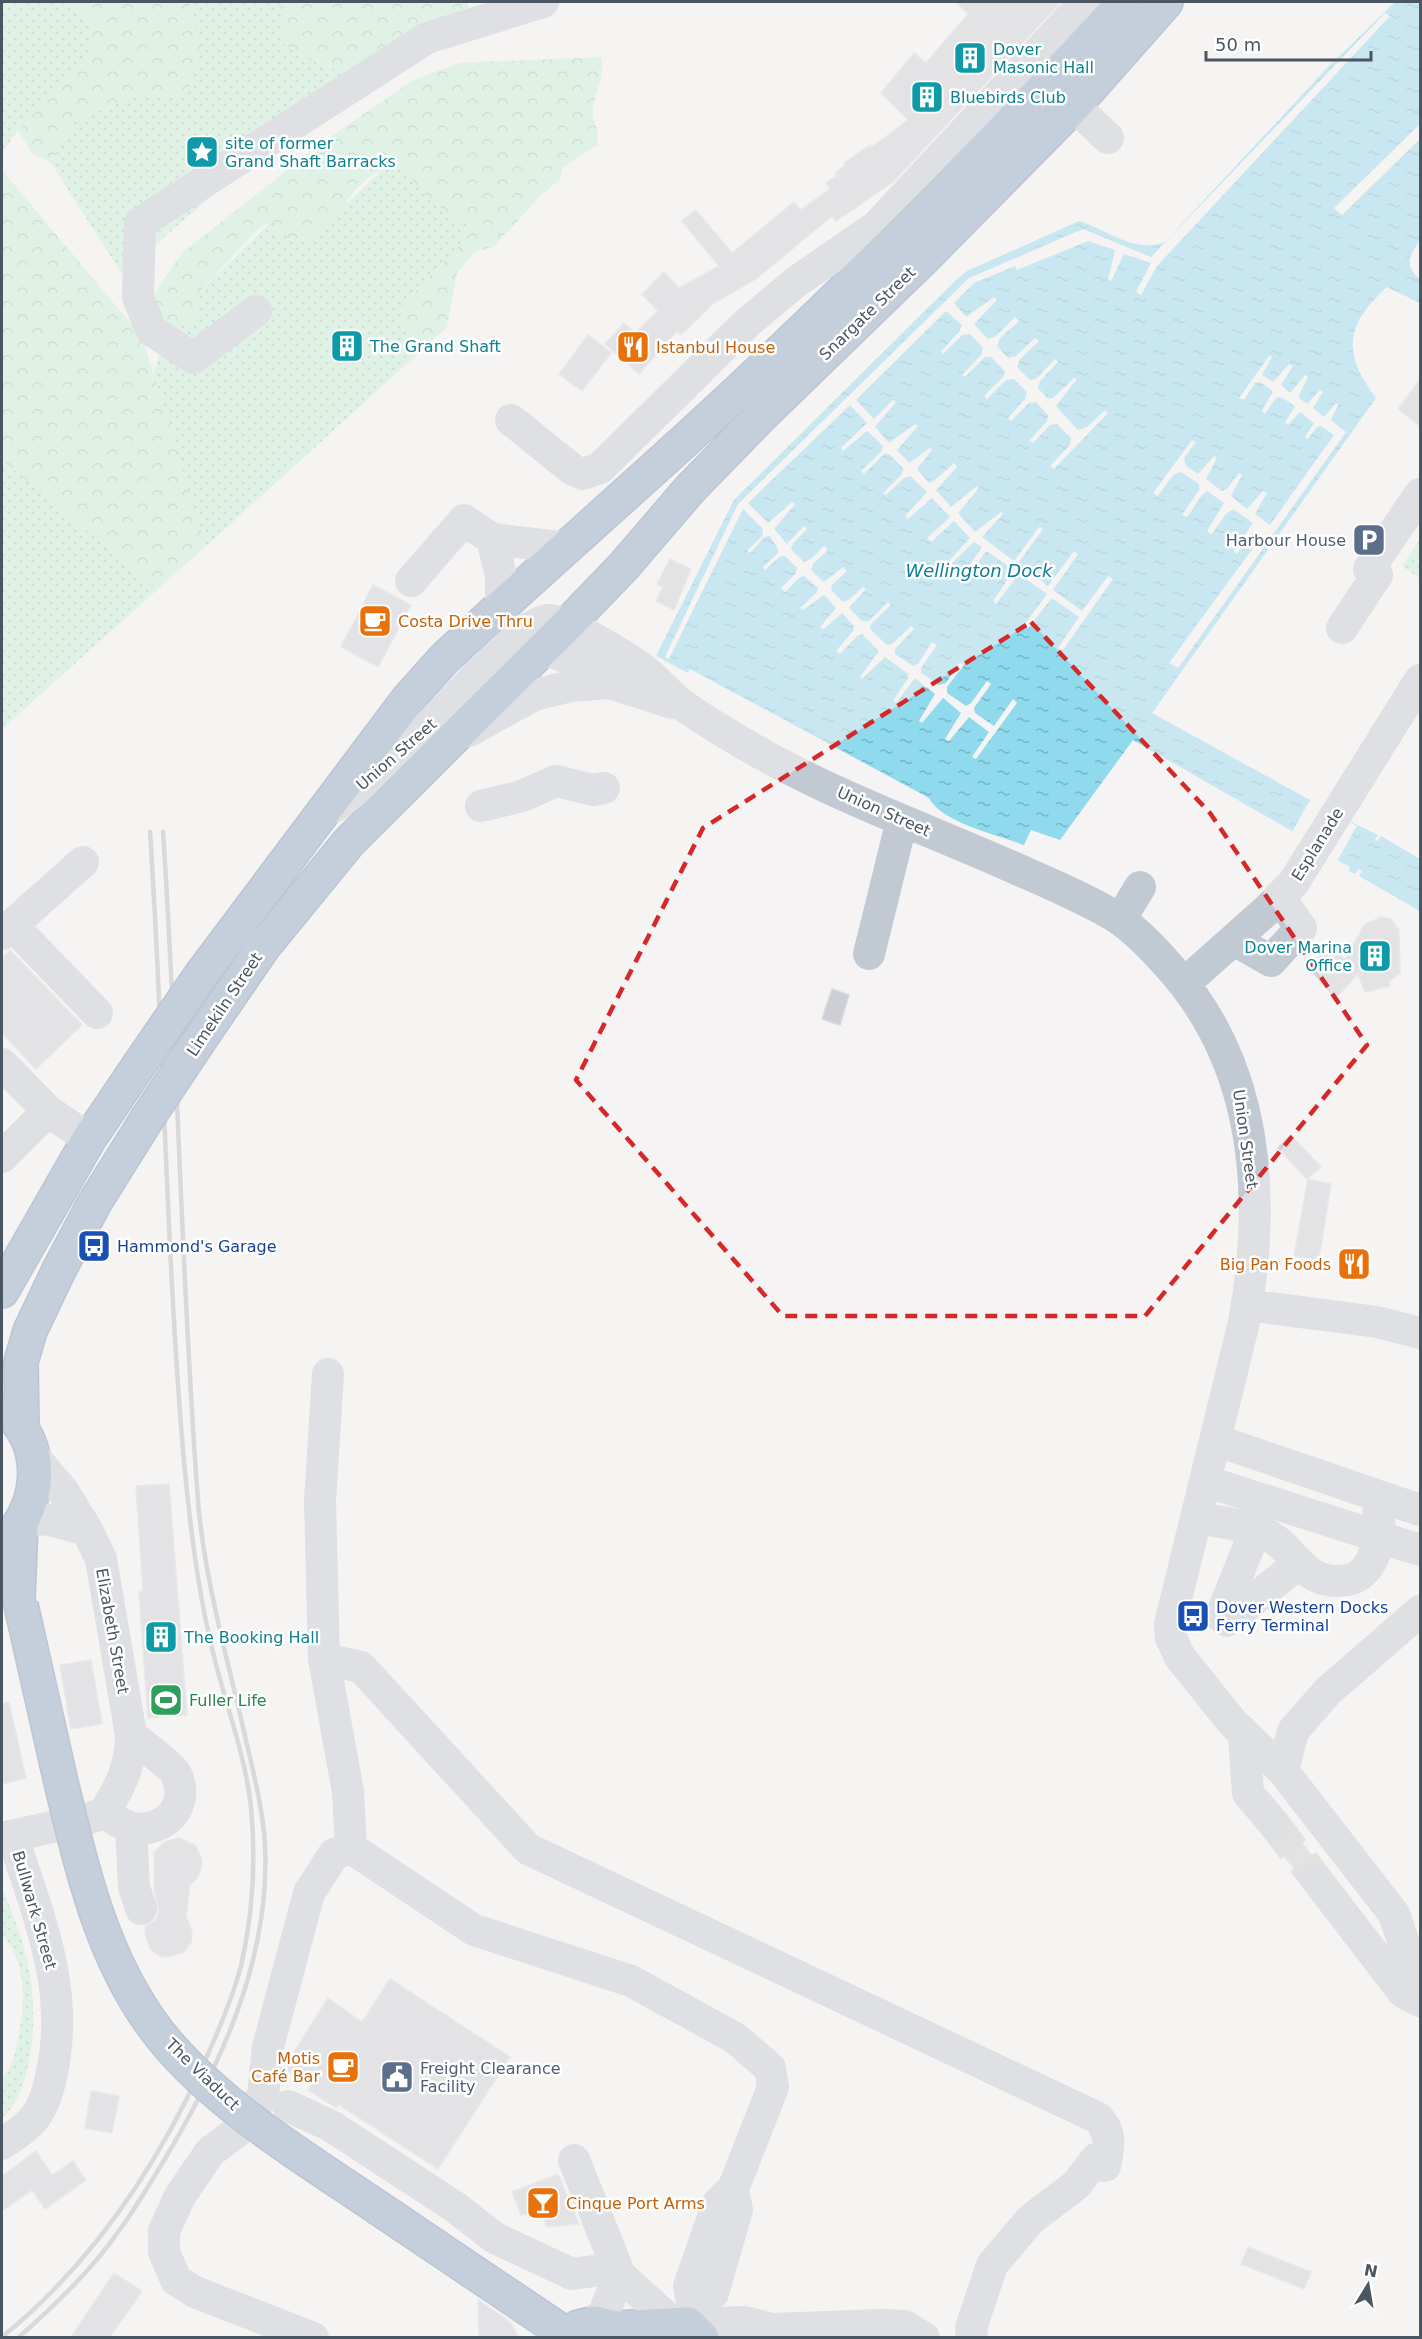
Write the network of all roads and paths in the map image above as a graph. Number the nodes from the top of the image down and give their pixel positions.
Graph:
1 (543, 2) edge
2 (1085, 2) edge
3 (1124, 2) edge
4 (1166, 2) edge
5 (1074, 106) junction
6 (1108, 138) dead end
7 (886, 234) junction
8 (256, 310) dead end
9 (511, 420) dead end
10 (648, 420) junction
11 (654, 468) junction
12 (1420, 494) edge
13 (492, 539) junction
14 (567, 548) junction
15 (537, 574) junction
16 (411, 581) dead end
17 (501, 605) junction
18 (568, 624) junction
19 (1342, 628) dead end
20 (535, 639) junction
21 (1420, 680) edge
22 (610, 683) junction
23 (684, 707) junction
24 (446, 743) junction
25 (604, 788) dead end
26 (481, 806) dead end
27 (902, 820) junction
28 (312, 826) junction
29 (83, 861) dead end
30 (1140, 887) dead end
31 (1120, 920) junction
32 (7, 929) edge
33 (869, 954) dead end
34 (1185, 983) junction
35 (97, 1012) dead end
36 (4, 1071) edge
37 (48, 1111) junction
38 (89, 1139) junction
39 (2, 1157) edge
40 (2, 1291) edge
41 (1247, 1305) junction
42 (1420, 1333) edge
43 (328, 1374) dead end
44 (19, 1430) edge
45 (1215, 1440) junction
46 (1205, 1481) junction
47 (1374, 1494) junction
48 (1420, 1510) edge
49 (1196, 1518) junction
50 (16, 1529) edge
51 (87, 1530) junction
52 (1255, 1531) junction
53 (1378, 1536) junction
54 (1420, 1550) edge
55 (1299, 1563) junction
56 (14, 1592) edge
57 (1420, 1611) edge
58 (324, 1659) junction
59 (131, 1735) junction
60 (1244, 1735) junction
61 (1282, 1771) junction
62 (104, 1813) junction
63 (1274, 1824) tunnel mouth
64 (131, 1828) junction
65 (7, 1837) edge
66 (351, 1848) junction
67 (1317, 1880) tunnel mouth
68 (141, 1909) dead end
69 (1420, 1991) edge
70 (1420, 2001) edge
71 (288, 2106) dead end
72 (2, 2144) edge
73 (574, 2160) dead end
74 (618, 2272) junction
75 (689, 2323) edge
76 (886, 2331) edge
77 (576, 2332) edge
78 (761, 2333) edge
79 (313, 2337) edge
80 (924, 2337) edge
81 (972, 2337) edge

1 - 8 street
2 - 7 street, Snargate Street
3 - 7 highway, Snargate Street
4 - 5 highway, Snargate Street
5 - 6 street
5 - 18 highway, Snargate Street
7 - 10 street, Snargate Street
7 - 11 highway, Snargate Street
9 - 10 street, Snargate Street
10 - 11 street
11 - 14 highway, Snargate Street
12 - 19 street
13 - 14 street
13 - 16 street
13 - 17 street
14 - 15 highway, Snargate Street
15 - 17 highway, Limekiln Street
15 - 20 street
17 - 28 highway, Limekiln Street
18 - 20 highway, Snargate Street
18 - 23 street, Union Street
20 - 22 street, Union Street
20 - 24 highway, Limekiln Street
20 - 28 street, Union Street
21 - 34 street, Esplanade
22 - 23 street, Union Street
22 - 24 street, Union Street
23 - 27 street, Union Street
24 - 44 highway, Limekiln Street, bridge
25 - 26 street
27 - 31 street, Union Street
27 - 33 street
28 - 38 highway, Limekiln Street, bridge
29 - 32 street
30 - 31 street
31 - 34 street, Union Street
32 - 35 street
34 - 41 street, Union Street
36 - 37 street
37 - 38 street
37 - 39 street
38 - 40 highway, Limekiln Street
41 - 42 street
41 - 45 street, Union Street
43 - 58 street
44 - 50 highway, Limekiln Street
44 - 51 street, Elizabeth Street
45 - 46 street, Union Street
45 - 47 street
46 - 49 street, Union Street
46 - 53 street
47 - 48 street
47 - 53 street
49 - 52 street
49 - 60 street, Union Street
50 - 51 street
50 - 56 highway, The Viaduct
51 - 59 street, Elizabeth Street
52 - 55 street
52 - 55 street
53 - 54 street
53 - 55 street
56 - 77 highway, The Viaduct, bridge
57 - 61 street
58 - 66 street
58 - 81 street
59 - 62 street, Elizabeth Street
59 - 64 street
60 - 61 street
60 - 63 street
61 - 69 street
62 - 64 street
62 - 65 street
64 - 68 street
65 - 72 street, Bullwark Street
66 - 75 street
66 - 79 street
67 - 70 street
71 - 74 street
73 - 74 street
74 - 75 street
74 - 77 street
75 - 77 highway
75 - 78 street
76 - 78 street
76 - 80 street

